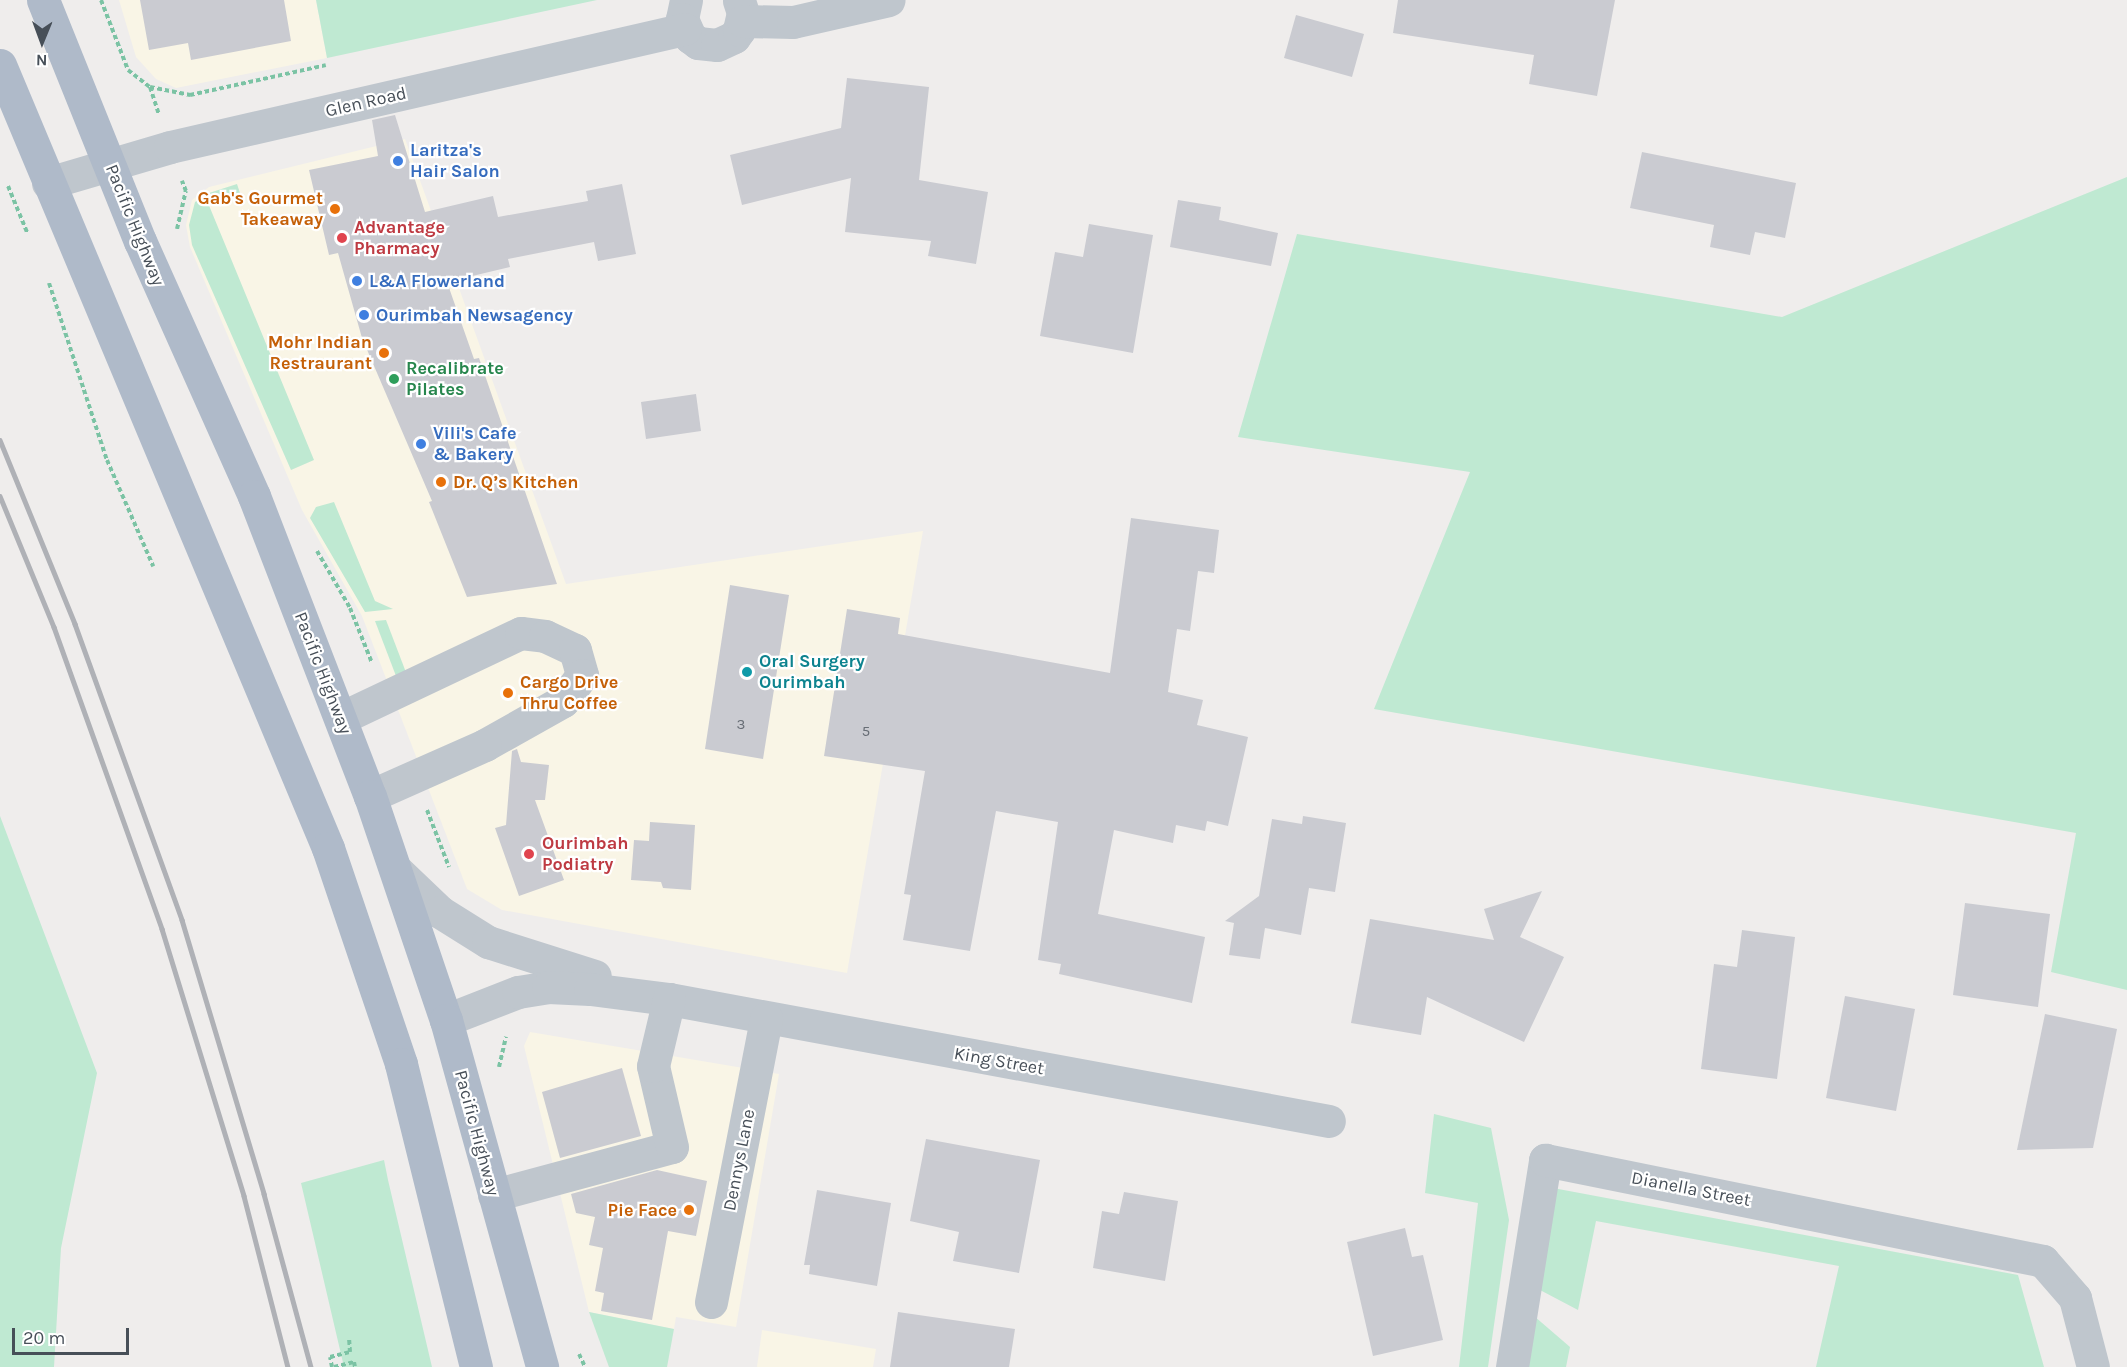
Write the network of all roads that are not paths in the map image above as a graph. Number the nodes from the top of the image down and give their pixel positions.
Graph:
1 (44, 0) edge
2 (890, 0) edge
3 (741, 10) edge
4 (686, 14) edge
5 (0, 65) edge
6 (110, 163) junction
7 (48, 183) junction
8 (341, 718) junction
9 (370, 796) junction
10 (397, 871) junction
11 (669, 999) junction
12 (766, 1018) junction
13 (446, 1020) junction
14 (1329, 1122) dead end
15 (494, 1195) junction
16 (711, 1302) dead end
17 (476, 1367) edge
18 (542, 1367) edge
19 (1512, 1367) edge
20 (2093, 1367) edge

1 - 6 main road, Pacific Highway
2 - 3 street
3 - 4 street
4 - 6 street, Glen Road
5 - 7 main road
6 - 7 street, Glen Road
6 - 8 main road, Pacific Highway
7 - 17 main road
8 - 9 main road, Pacific Highway
8 - 9 street
9 - 10 main road, Pacific Highway
10 - 11 street, King Street
10 - 13 main road, Pacific Highway
11 - 12 street, King Street
11 - 13 street, King Street
11 - 15 street
12 - 14 street, King Street
12 - 16 street, Dennys Lane
13 - 15 main road, Pacific Highway
15 - 18 main road, Pacific Highway
19 - 20 street, Dianella Street

